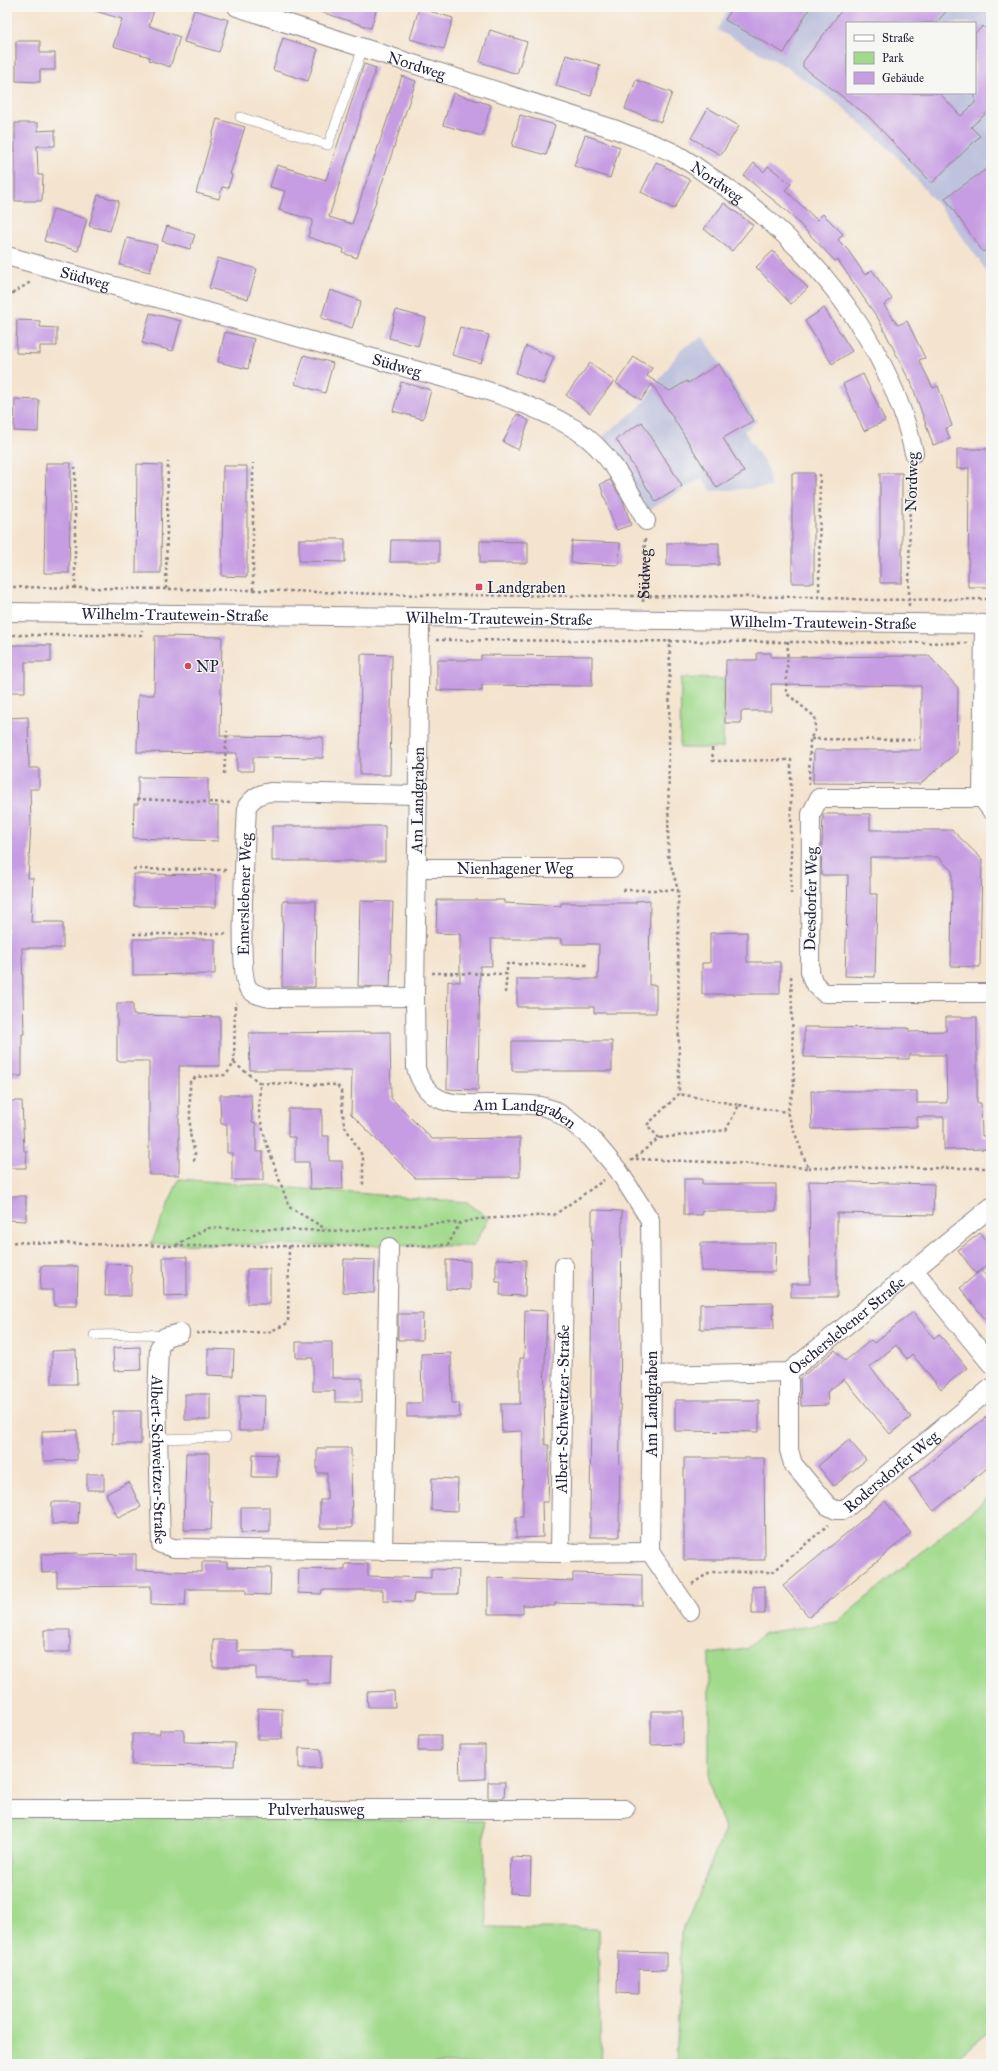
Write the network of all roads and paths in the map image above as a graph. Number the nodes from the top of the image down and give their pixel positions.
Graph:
1 (237, 7) edge
2 (363, 48) junction
3 (240, 117) dead end
4 (7, 256) edge
5 (52, 268) junction
6 (7, 297) edge
7 (914, 453) joint
8 (168, 462) dead end
9 (253, 463) dead end
10 (75, 467) dead end
11 (820, 474) dead end
12 (646, 521) joint
13 (7, 587) edge
14 (75, 589) junction
15 (166, 589) junction
16 (253, 590) junction
17 (644, 596) junction
18 (819, 597) junction
19 (909, 600) junction
20 (991, 600) edge
21 (7, 612) edge
22 (420, 618) junction
23 (643, 618) junction
24 (670, 618) junction
25 (787, 620) junction
26 (909, 622) junction
27 (988, 624) edge
28 (418, 640) junction
29 (670, 640) junction
30 (788, 642) junction
31 (983, 644) junction
32 (227, 731) dead end
33 (810, 739) junction
34 (915, 740) dead end
35 (712, 748) dead end
36 (224, 774) dead end
37 (418, 795) junction
38 (819, 798) junction
39 (137, 799) dead end
40 (987, 804) edge
41 (247, 806) junction
42 (416, 868) junction
43 (613, 868) dead end
44 (134, 869) dead end
45 (244, 870) junction
46 (623, 890) dead end
47 (678, 890) junction
48 (791, 902) dead end
49 (133, 934) dead end
50 (243, 934) junction
51 (590, 965) dead end
52 (791, 965) dead end
53 (415, 972) junction
54 (507, 974) junction
55 (248, 988) junction
56 (505, 993) dead end
57 (991, 993) edge
58 (415, 997) junction
59 (234, 1063) junction
60 (260, 1083) junction
61 (680, 1094) junction
62 (739, 1105) junction
63 (787, 1112) junction
64 (660, 1138) junction
65 (635, 1159) junction
66 (194, 1161) dead end
67 (808, 1168) junction
68 (991, 1168) edge
69 (618, 1170) junction
70 (363, 1185) dead end
71 (991, 1207) edge
72 (460, 1223) junction
73 (326, 1230) junction
74 (7, 1242) edge
75 (176, 1246) junction
76 (289, 1246) junction
77 (389, 1246) junction
78 (564, 1266) dead end
79 (914, 1270) junction
80 (94, 1335) dead end
81 (172, 1335) junction
82 (991, 1364) edge
83 (789, 1372) junction
84 (652, 1375) junction
85 (991, 1388) edge
86 (226, 1437) dead end
87 (159, 1439) junction
88 (844, 1510) junction
89 (384, 1550) junction
90 (650, 1552) junction
91 (560, 1553) junction
92 (678, 1593) junction
93 (690, 1611) dead end
94 (7, 1809) edge
95 (625, 1809) dead end

1 - 2 street, Nordweg
2 - 3 lane
2 - 7 street, Nordweg
4 - 5 street, Südweg
5 - 6 path
5 - 12 street, Südweg
7 - 19 path, Nordweg
8 - 15 path
9 - 16 path
10 - 14 path
11 - 18 path
12 - 17 path, Südweg
13 - 14 path
14 - 15 path
15 - 16 path
16 - 17 path
17 - 18 path
17 - 23 path, Südweg
18 - 19 path
19 - 20 path
19 - 26 path, Nordweg
21 - 22 street, Wilhelm-Trautewein-Straße
22 - 23 street, Wilhelm-Trautewein-Straße
22 - 28 street, Am Landgraben
23 - 24 street, Wilhelm-Trautewein-Straße
24 - 25 street, Wilhelm-Trautewein-Straße
24 - 29 path
25 - 26 street, Wilhelm-Trautewein-Straße
25 - 30 path
26 - 27 street, Wilhelm-Trautewein-Straße
27 - 31 street
28 - 29 path
28 - 37 street, Am Landgraben
29 - 30 path
29 - 47 path
30 - 31 path
30 - 33 path
31 - 40 street
32 - 36 path
33 - 34 path
33 - 38 path
35 - 48 path
37 - 41 street
37 - 42 street, Am Landgraben
38 - 40 street
38 - 57 street, Deesdorfer Weg
39 - 41 path
41 - 45 street, Emerslebener Weg
42 - 43 street, Nienhagener Weg
42 - 53 street, Am Landgraben
44 - 45 path
45 - 50 street, Emerslebener Weg
46 - 47 path
47 - 61 path
49 - 50 path
50 - 55 street, Emerslebener Weg
51 - 54 path
52 - 63 path
53 - 54 path
53 - 58 street, Am Landgraben
54 - 56 path
55 - 58 street
55 - 59 path
58 - 69 street, Am Landgraben
59 - 60 path
59 - 66 path
60 - 70 path
60 - 73 path
61 - 62 path
61 - 64 path
62 - 63 path
62 - 64 path
63 - 67 path
64 - 65 path
65 - 67 path
65 - 69 path
67 - 68 path
69 - 72 path
69 - 84 street, Am Landgraben
71 - 79 street, Oscherslebener Straße
72 - 73 path
72 - 77 path
73 - 75 path
74 - 75 path
75 - 76 path
76 - 77 path
76 - 81 path
77 - 89 street
78 - 91 street, Albert-Schweitzer-Straße
79 - 82 street
79 - 83 street, Oscherslebener Straße
80 - 81 lane
81 - 87 street, Albert-Schweitzer-Straße
83 - 84 street, Oscherslebener Straße
83 - 88 street, Rodersdorfer Weg
84 - 90 street, Am Landgraben
85 - 88 street, Rodersdorfer Weg
86 - 87 lane
87 - 89 street, Albert-Schweitzer-Straße
88 - 92 path
89 - 91 street, Albert-Schweitzer-Straße
90 - 91 street, Albert-Schweitzer-Straße
90 - 92 street
92 - 93 street
94 - 95 street, Pulverhausweg

